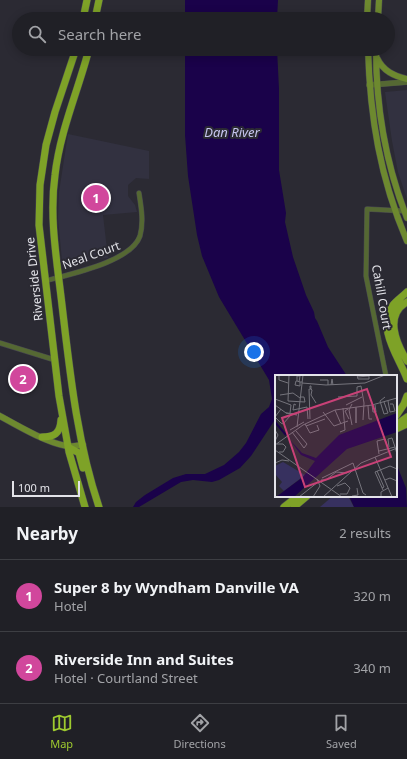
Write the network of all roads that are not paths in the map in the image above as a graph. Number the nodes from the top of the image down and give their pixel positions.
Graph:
1 (86, 0) edge
2 (99, 0) edge
3 (368, 0) edge
4 (379, 0) edge
5 (84, 12) edge
6 (96, 12) edge
7 (368, 12) edge
8 (378, 12) edge
9 (74, 56) edge
10 (87, 56) edge
11 (368, 56) edge
12 (376, 56) edge
13 (377, 56) edge
14 (407, 79) edge
15 (407, 82) edge
16 (369, 84) junction
17 (378, 84) junction
18 (139, 193) dead end
19 (395, 210) junction
20 (404, 211) junction
21 (407, 218) edge
22 (407, 241) edge
23 (58, 277) junction
24 (45, 281) junction
25 (407, 292) edge
26 (407, 302) edge
27 (0, 343) edge
28 (55, 360) junction
29 (407, 361) edge
30 (69, 364) junction
31 (386, 375) edge
32 (407, 379) edge
33 (407, 396) edge
34 (407, 410) edge
35 (62, 412) junction
36 (0, 416) edge
37 (401, 420) edge
38 (42, 437) junction
39 (83, 445) junction
40 (68, 446) junction
41 (297, 497) edge
42 (307, 497) edge
43 (85, 507) edge
44 (94, 507) edge
45 (99, 507) edge
46 (284, 507) edge
47 (294, 507) edge

1 - 5 main road
2 - 6 main road
3 - 7 main road
4 - 8 main road
9 - 24 main road, Riverside Drive
10 - 23 main road, Riverside Drive
11 - 16 main road
12 - 17 main road
13 - 14 main road
15 - 17 street
16 - 17 street
16 - 19 main road
17 - 20 main road
18 - 23 street, Neal Court
19 - 20 street, Cahill Court
19 - 22 main road
19 - 31 street, Cahill Court
20 - 21 main road
23 - 24 street, Neal Court
23 - 30 main road, Riverside Drive
24 - 28 main road, Riverside Drive
25 - 32 main road
26 - 29 main road
27 - 28 street
28 - 30 main road
28 - 35 main road, Riverside Drive
30 - 39 main road, Riverside Drive
33 - 37 main road
34 - 37 main road
35 - 38 main road
35 - 40 main road, Riverside Drive
36 - 38 main road
38 - 40 main road
39 - 40 main road
39 - 45 main road, Riverside Drive
40 - 43 main road, Riverside Drive
40 - 44 main road
41 - 46 main road
42 - 47 main road

